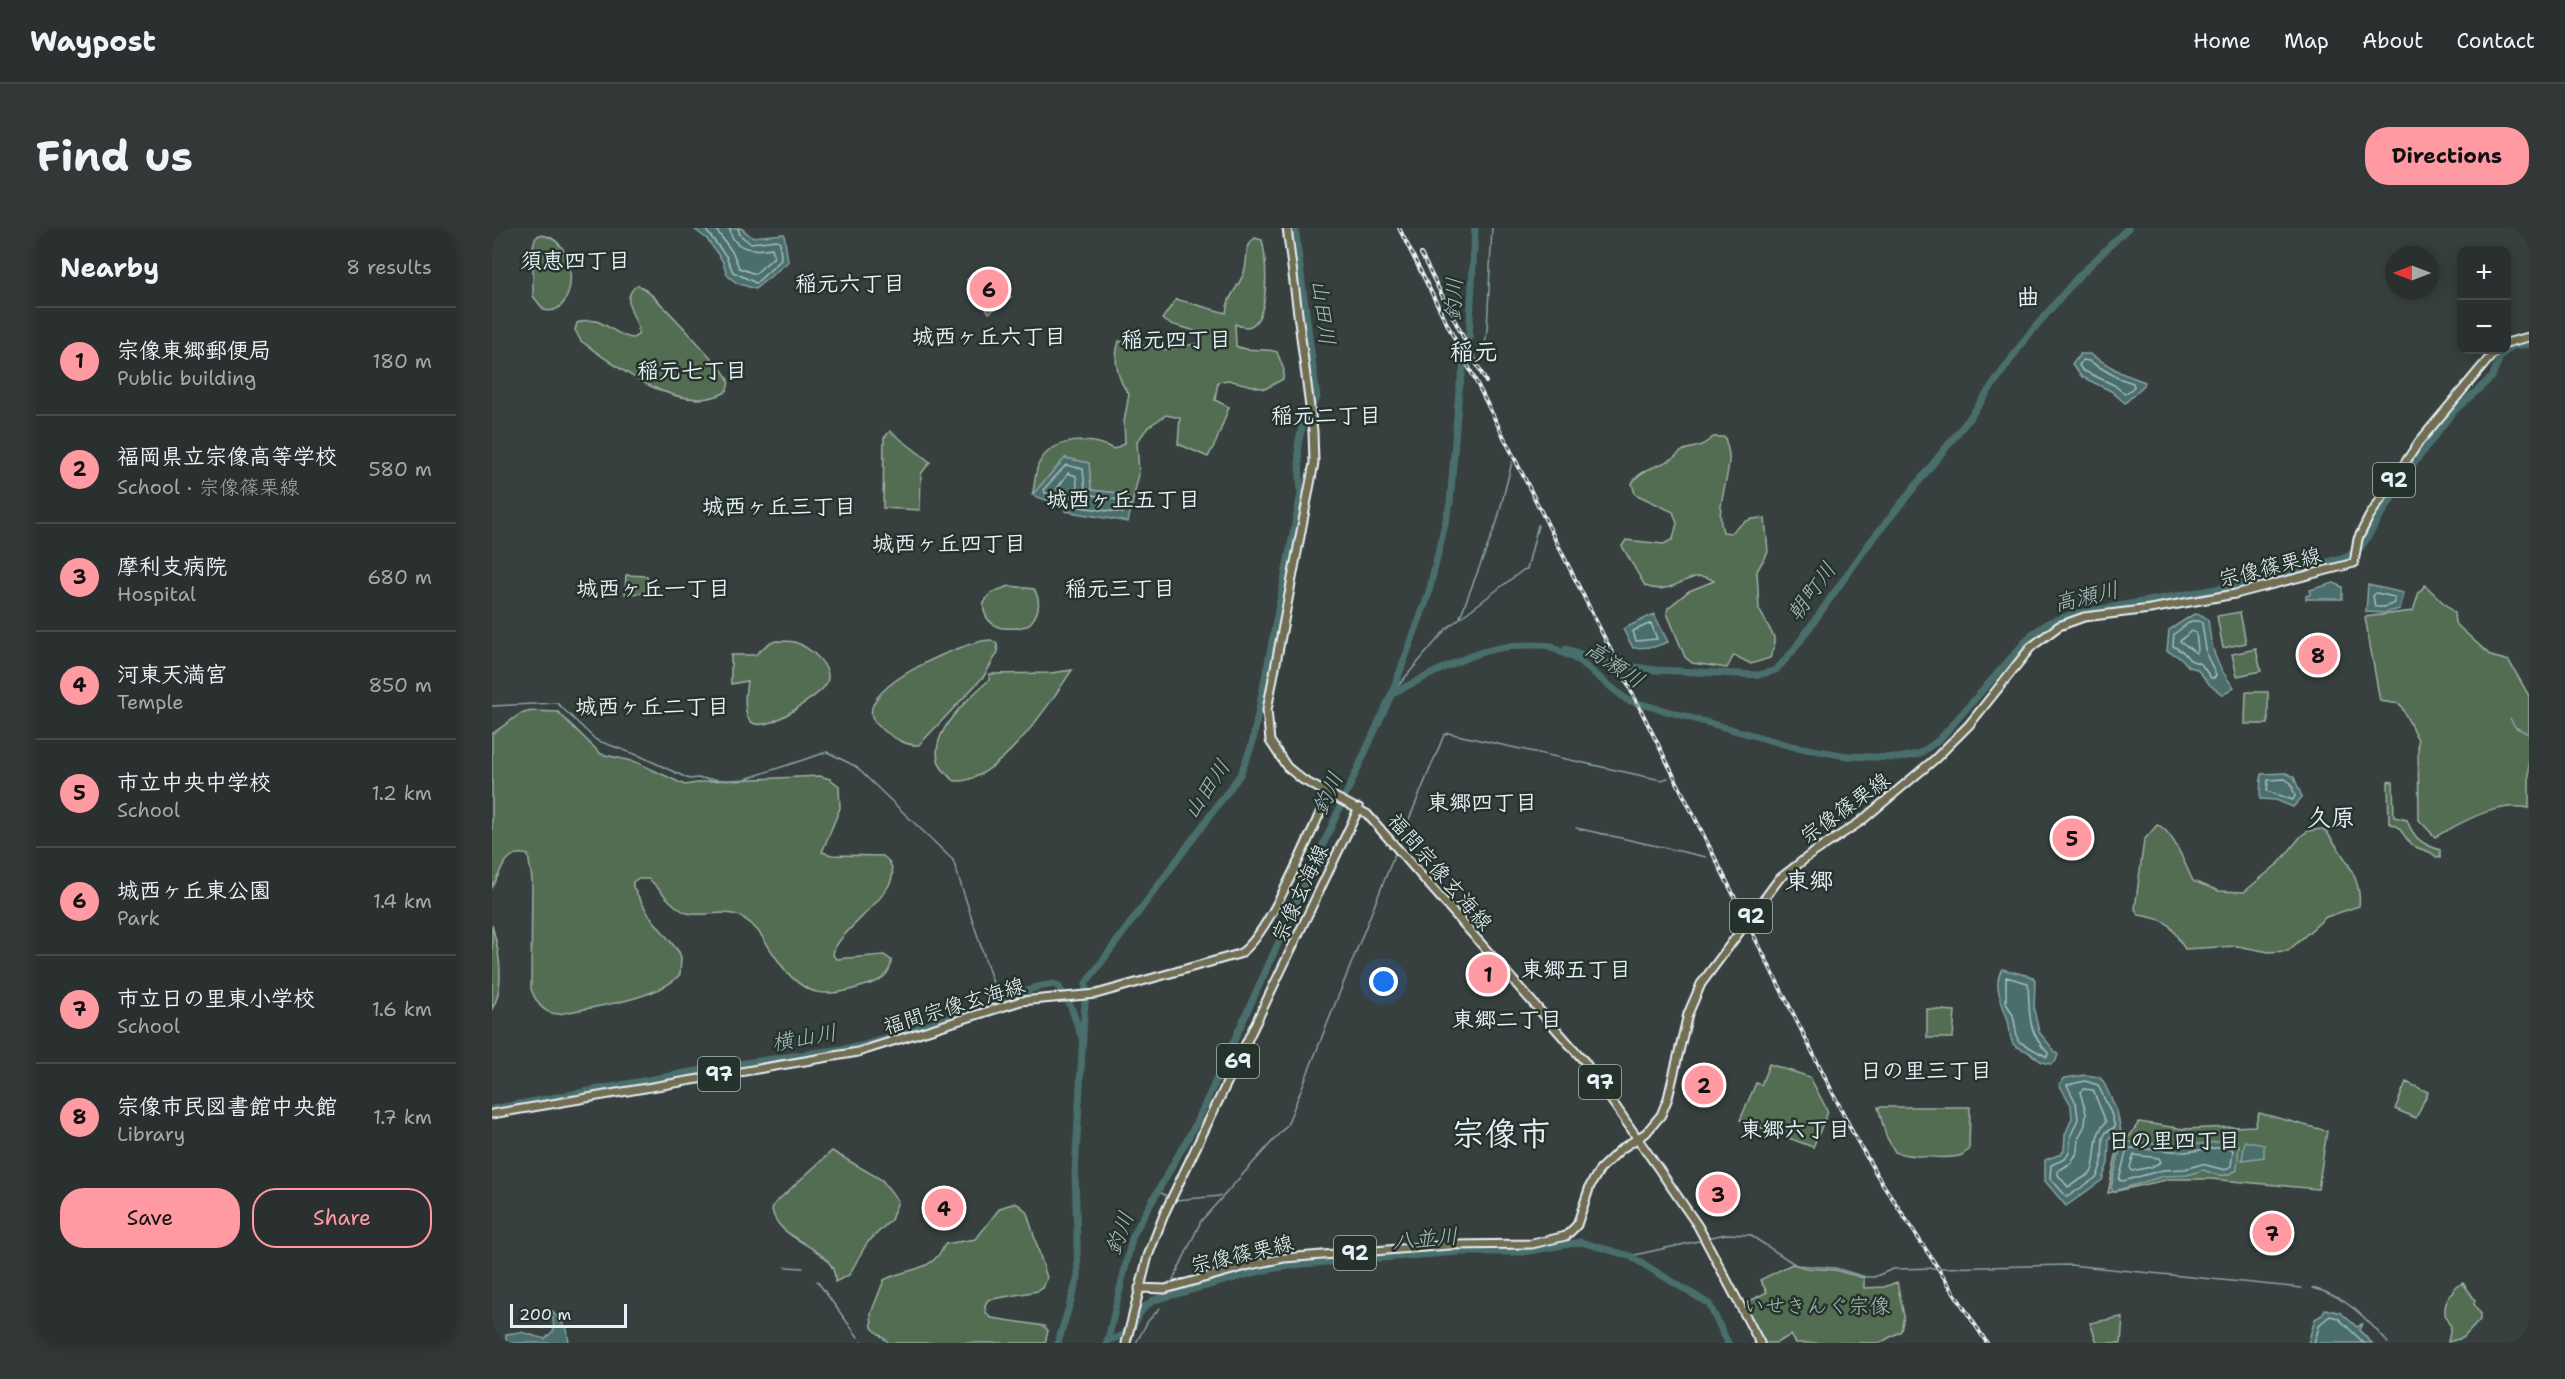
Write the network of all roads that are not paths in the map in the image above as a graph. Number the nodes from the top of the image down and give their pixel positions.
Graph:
1 (1287, 228) edge
2 (2529, 337) edge
3 (2511, 342) edge
4 (2493, 354) edge
5 (1332, 794) junction
6 (1356, 806) junction
7 (492, 1114) edge
8 (1638, 1138) junction
9 (1139, 1288) junction
10 (1126, 1340) edge
11 (1760, 1343) edge

1 - 5 main road
2 - 3 main road
4 - 8 main road, 宗像篠栗線 / 92, bridge
5 - 6 main road
5 - 7 main road, 福間宗像玄海線 / 97
6 - 8 main road, 福間宗像玄海線 / 97
6 - 9 main road, 宗像玄海線 / 69
8 - 9 main road, 宗像篠栗線 / 92
8 - 11 main road, 福間宗像玄海線 / 97
9 - 10 main road, 宗像玄海線 / 69

